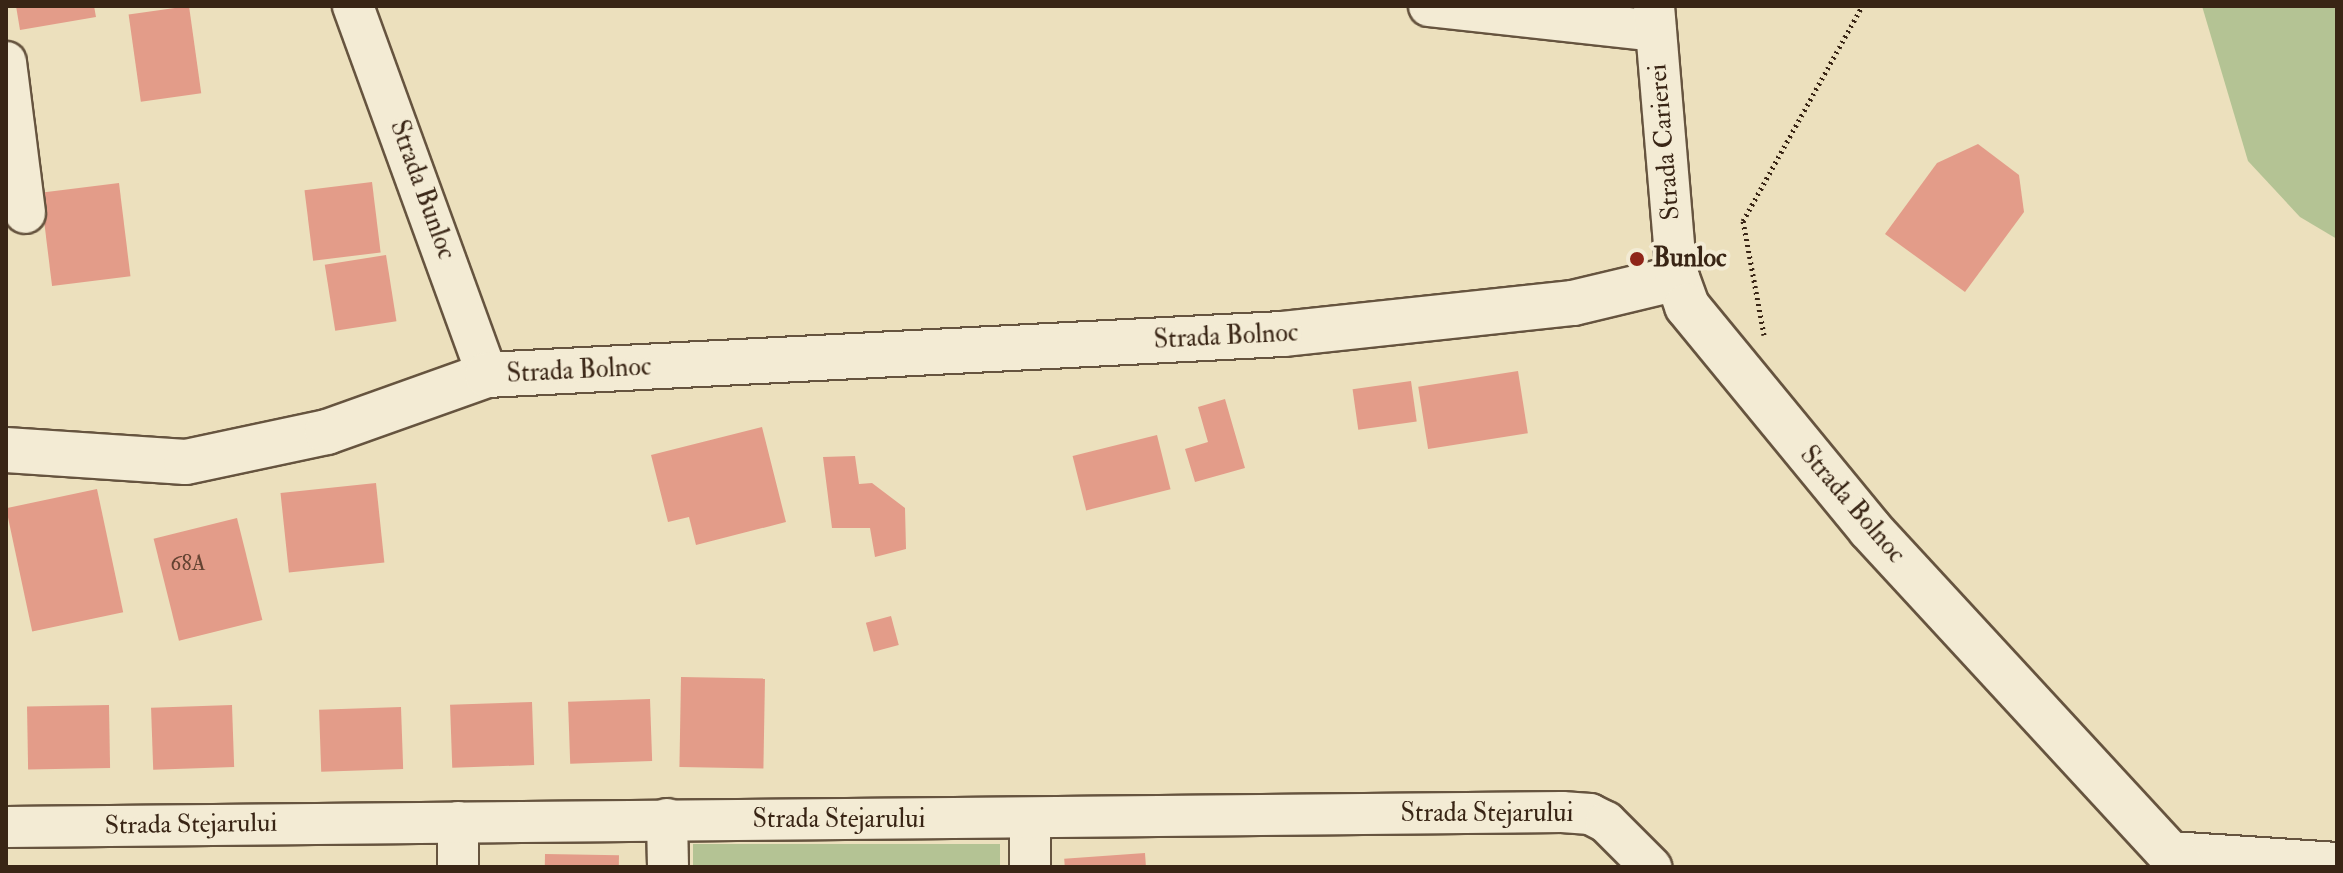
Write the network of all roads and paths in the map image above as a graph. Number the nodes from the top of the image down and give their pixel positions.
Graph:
1 (353, 6) edge
2 (1429, 6) edge
3 (1862, 6) edge
4 (1655, 18) edge
5 (6, 62) edge
6 (25, 213) dead end
7 (1677, 278) junction
8 (1765, 339) dead end
9 (487, 375) junction
10 (6, 450) edge
11 (667, 819) junction
12 (1030, 821) junction
13 (458, 822) junction
14 (6, 827) edge
15 (2177, 860) edge
16 (2337, 863) edge
17 (458, 867) edge
18 (668, 867) edge
19 (1030, 867) edge
20 (1651, 867) edge

1 - 9 street, Strada Bunloc
2 - 4 street
3 - 8 path
4 - 7 street, Strada Carierei
5 - 6 street
7 - 9 street, Strada Bolnoc
7 - 15 street, Strada Bolnoc
9 - 10 street, Strada Bolnoc
11 - 12 street, Strada Stejarului
11 - 13 street, Strada Stejarului
11 - 18 street
12 - 19 street
12 - 20 street, Strada Stejarului
13 - 14 street, Strada Stejarului
13 - 17 street
15 - 16 street

